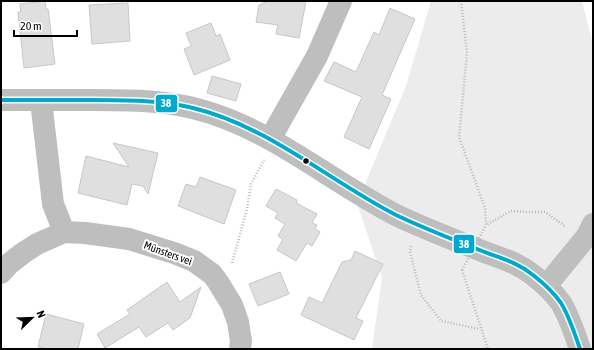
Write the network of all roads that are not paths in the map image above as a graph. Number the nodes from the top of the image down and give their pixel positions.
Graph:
1 (340, 1) edge
2 (1, 100) edge
3 (41, 101) junction
4 (264, 152) junction
5 (590, 230) edge
6 (64, 232) junction
7 (1, 274) edge
8 (546, 286) junction
9 (240, 349) edge
10 (580, 349) edge

1 - 4 street
2 - 3 street
3 - 4 street
3 - 6 street
4 - 8 street
5 - 8 street
6 - 7 street, Münsters vei
6 - 9 street, Münsters vei
8 - 10 street

